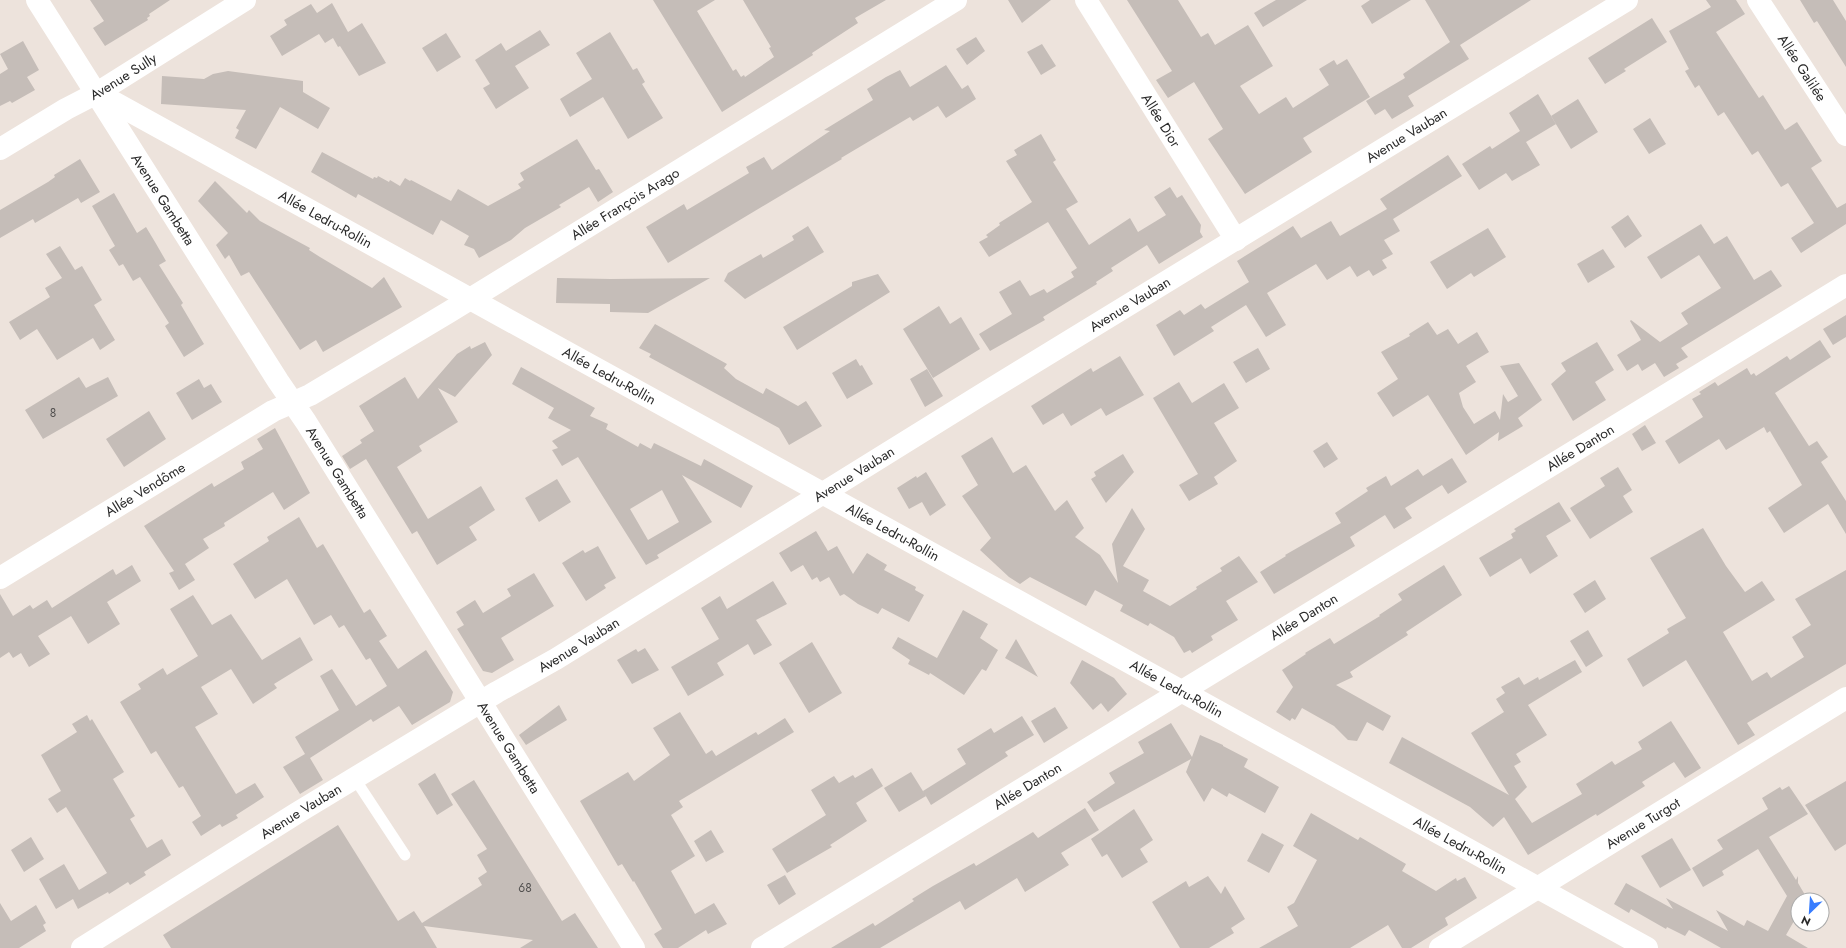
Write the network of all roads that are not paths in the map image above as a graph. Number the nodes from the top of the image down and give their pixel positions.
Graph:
1 (37, 0) edge
2 (245, 0) edge
3 (956, 0) edge
4 (1086, 0) edge
5 (1627, 0) edge
6 (1758, 0) edge
7 (97, 93) junction
8 (1846, 135) edge
9 (0, 149) edge
10 (1236, 240) junction
11 (1846, 285) edge
12 (469, 299) junction
13 (292, 402) junction
14 (822, 493) junction
15 (0, 578) edge
16 (1182, 691) junction
17 (1846, 698) edge
18 (479, 702) junction
19 (356, 779) junction
20 (405, 855) dead end
21 (1538, 888) junction
22 (82, 948) edge
23 (634, 948) edge
24 (762, 948) edge
25 (1440, 948) edge
26 (1647, 948) edge

1 - 7 street, Avenue Gambetta
2 - 7 street, Avenue Sully
3 - 12 street, Allée François Arago
4 - 10 street, Allée Dior
5 - 10 street, Avenue Vauban
6 - 8 street, Allée Galilée
7 - 9 street, Avenue Sully
7 - 12 street, Allée Ledru-Rollin
7 - 13 street, Avenue Gambetta
10 - 14 street, Avenue Vauban
11 - 16 street, Allée Danton
12 - 13 street, Allée François Arago
12 - 14 street, Allée Ledru-Rollin
13 - 15 street, Allée Vendôme
13 - 18 street, Avenue Gambetta
14 - 16 street, Allée Ledru-Rollin
14 - 18 street, Avenue Vauban
16 - 21 street, Allée Ledru-Rollin
16 - 24 street, Allée Danton
17 - 21 street, Avenue Turgot
18 - 19 street, Avenue Vauban
18 - 23 street, Avenue Gambetta
19 - 20 lane
19 - 22 street, Avenue Vauban
21 - 25 street, Avenue Turgot
21 - 26 street, Allée Ledru-Rollin

